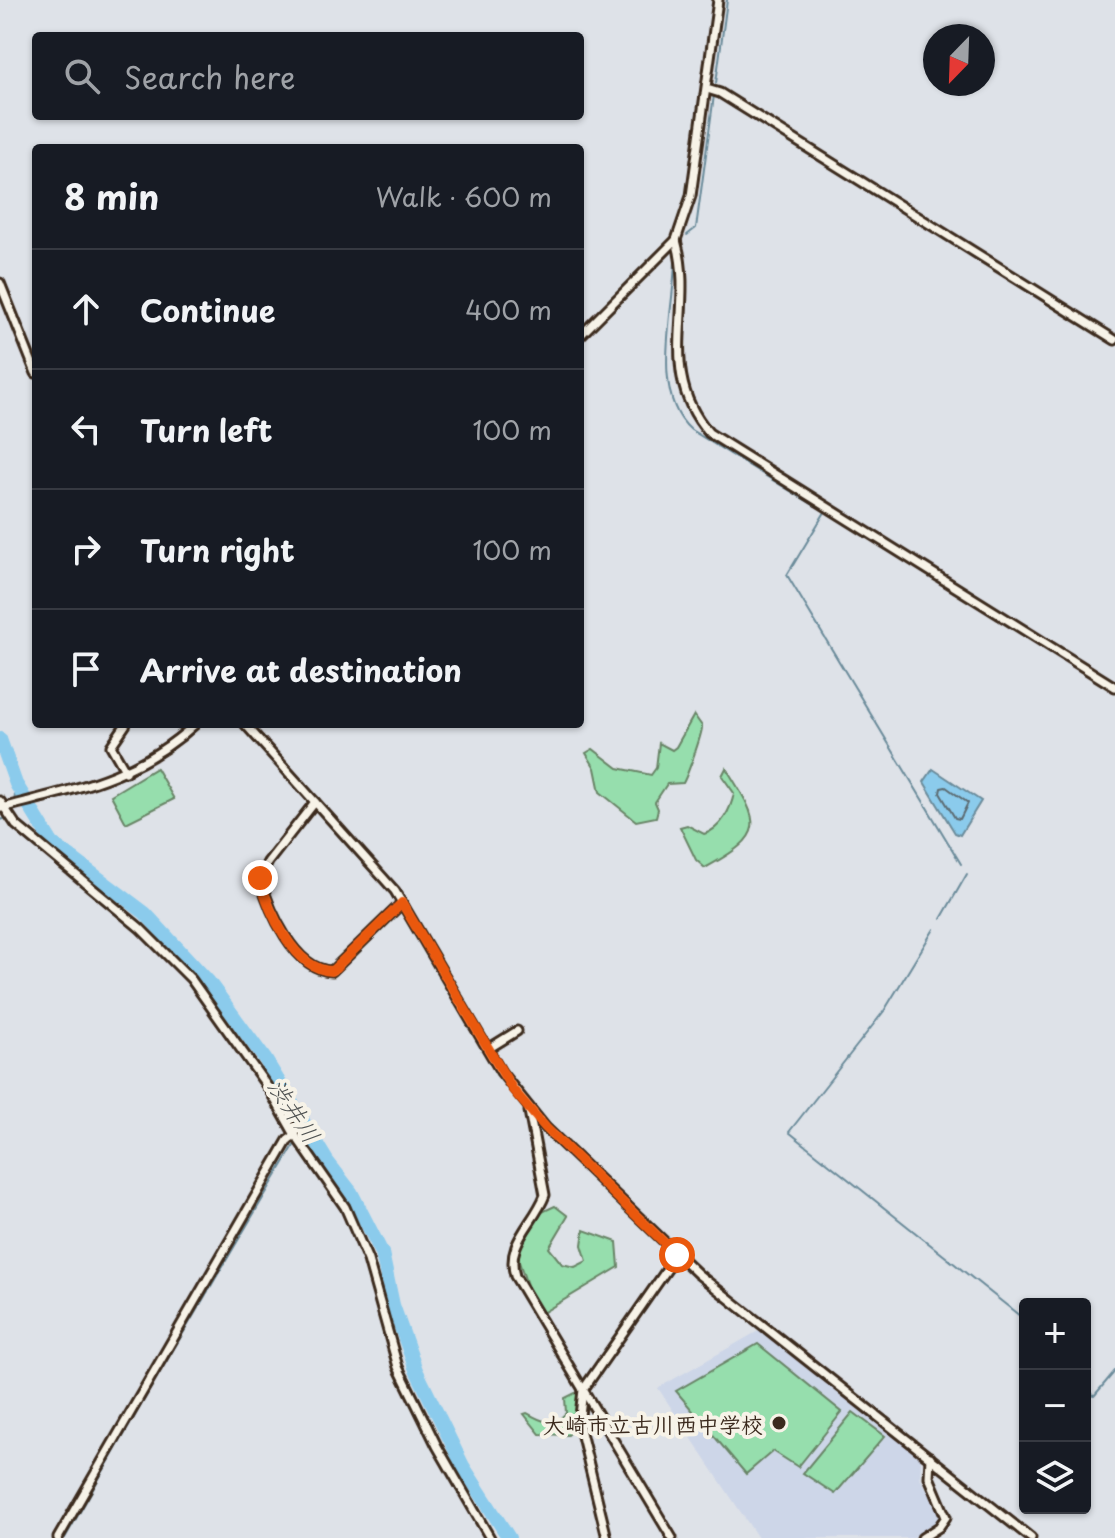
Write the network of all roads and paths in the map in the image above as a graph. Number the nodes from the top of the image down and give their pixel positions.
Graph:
1 (718, 0) edge
2 (707, 89) junction
3 (676, 240) junction
4 (0, 283) edge
5 (584, 332) edge
6 (1115, 340) edge
7 (32, 363) edge
8 (1115, 687) edge
9 (123, 728) edge
10 (190, 728) edge
11 (249, 728) edge
12 (126, 772) junction
13 (315, 802) junction
14 (2, 806) edge
15 (402, 903) junction
16 (517, 1031) dead end
17 (488, 1049) junction
18 (529, 1109) junction
19 (295, 1135) junction
20 (677, 1255) junction
21 (583, 1390) junction
22 (930, 1457) junction
23 (58, 1538) edge
24 (490, 1538) edge
25 (607, 1538) edge
26 (672, 1538) edge
27 (922, 1538) edge
28 (1031, 1538) edge

1 - 2 street
2 - 3 street
2 - 6 street
3 - 5 street
3 - 8 street
4 - 7 street
9 - 12 street
10 - 12 street
11 - 13 street
12 - 14 street
13 - 15 street
13 - 15 street
14 - 19 street
15 - 17 street
16 - 17 street
17 - 18 street
18 - 20 street
18 - 21 street
19 - 23 street
19 - 24 street
20 - 21 street
20 - 22 street
21 - 25 street
21 - 26 street
22 - 27 street
22 - 28 street

